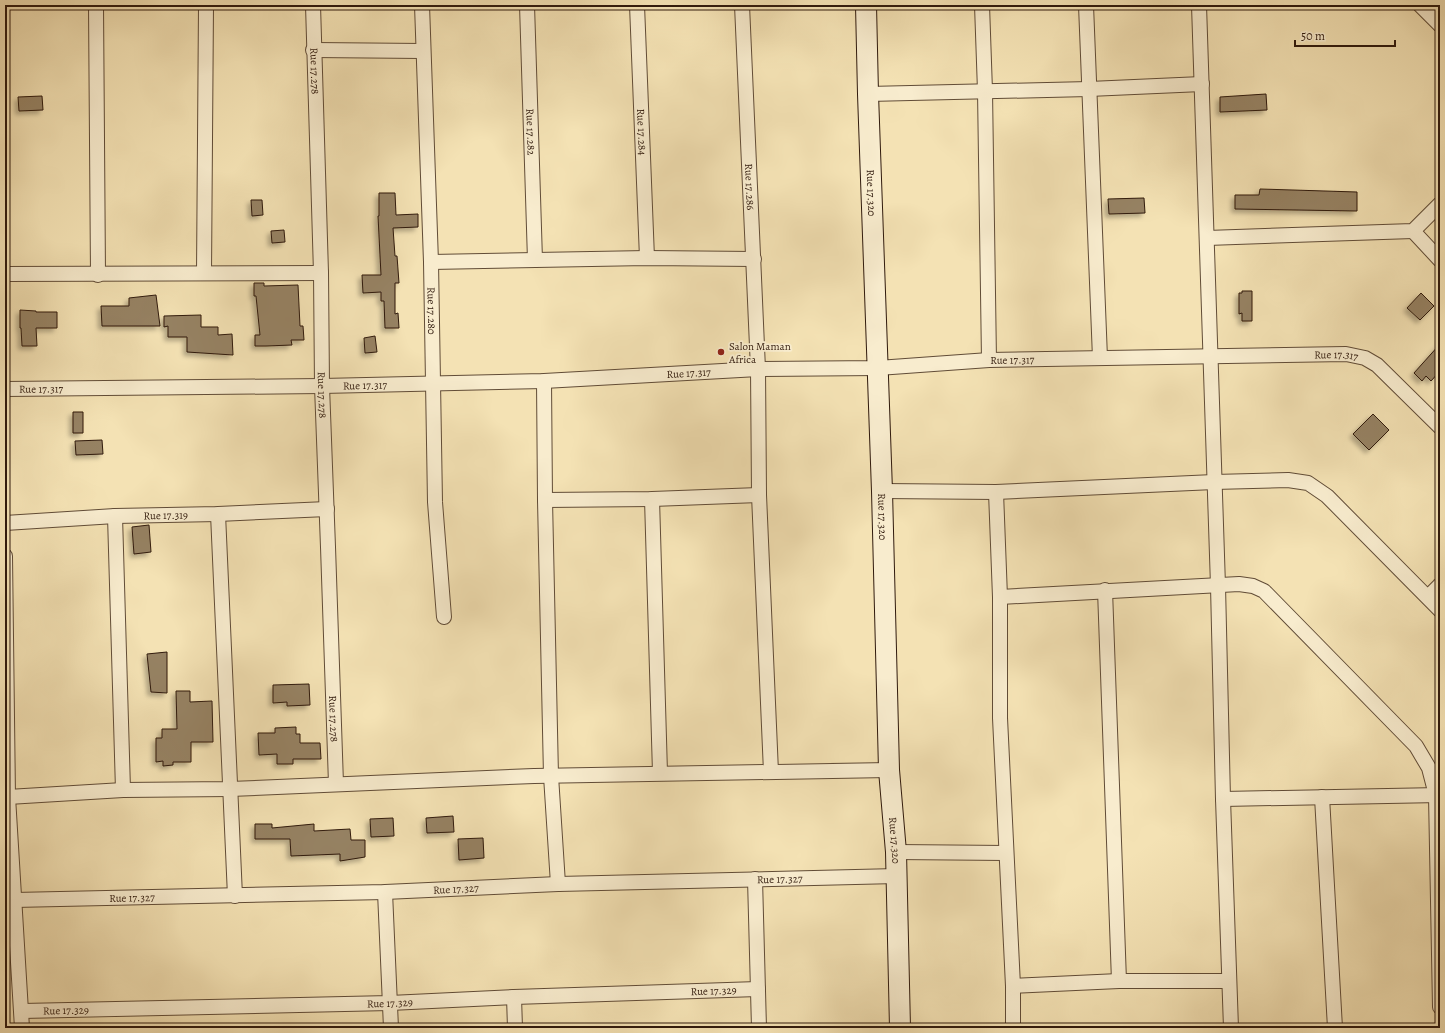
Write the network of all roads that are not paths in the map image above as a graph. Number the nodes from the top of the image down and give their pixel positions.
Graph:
1 (96, 5) edge
2 (206, 5) edge
3 (313, 5) edge
4 (422, 5) edge
5 (527, 5) edge
6 (637, 5) edge
7 (742, 5) edge
8 (866, 5) edge
9 (982, 5) edge
10 (1086, 5) edge
11 (1199, 5) edge
12 (1420, 5) edge
13 (1440, 25) edge
14 (313, 50) junction
15 (423, 51) junction
16 (1202, 84) junction
17 (1089, 89) junction
18 (985, 91) junction
19 (868, 94) junction
20 (1440, 204) edge
21 (1413, 231) junction
22 (1208, 238) junction
23 (647, 258) junction
24 (754, 259) junction
25 (535, 260) junction
26 (1440, 260) edge
27 (431, 262) junction
28 (204, 273) junction
29 (321, 273) junction
30 (5, 274) edge
31 (98, 275) junction
32 (1210, 355) junction
33 (1100, 358) junction
34 (989, 360) junction
35 (878, 368) junction
36 (758, 369) junction
37 (544, 381) junction
38 (432, 384) junction
39 (322, 386) junction
40 (5, 389) edge
41 (1440, 427) edge
42 (1214, 482) junction
43 (882, 492) junction
44 (996, 492) junction
45 (759, 495) junction
46 (652, 498) junction
47 (545, 500) junction
48 (327, 509) junction
49 (218, 514) junction
50 (115, 516) junction
51 (5, 523) edge
52 (5, 556) edge
53 (1440, 585) edge
54 (1218, 586) junction
55 (1105, 590) junction
56 (1000, 597) junction
57 (1428, 597) junction
58 (1440, 610) edge
59 (444, 617) dead end
60 (889, 770) junction
61 (771, 772) junction
62 (660, 773) junction
63 (551, 776) junction
64 (336, 784) junction
65 (230, 789) junction
66 (123, 790) junction
67 (1438, 795) edge
68 (8, 797) junction
69 (1322, 797) junction
70 (1223, 799) junction
71 (896, 852) junction
72 (1006, 853) junction
73 (897, 876) junction
74 (755, 879) junction
75 (558, 884) junction
76 (385, 892) junction
77 (235, 896) junction
78 (14, 900) junction
79 (1119, 981) junction
80 (1230, 981) junction
81 (1013, 986) junction
82 (758, 989) junction
83 (514, 997) junction
84 (390, 1003) junction
85 (1440, 1007) edge
86 (22, 1011) junction
87 (22, 1028) edge
88 (391, 1028) edge
89 (515, 1028) edge
90 (759, 1028) edge
91 (900, 1028) edge
92 (1013, 1028) edge
93 (1231, 1028) edge
94 (1335, 1028) edge

1 - 31 street
2 - 28 street
3 - 14 street, Rue 17.278
4 - 15 street, Rue 17.280
5 - 25 street, Rue 17.282
6 - 23 street, Rue 17.284
7 - 24 street, Rue 17.286
8 - 19 street, Rue 17.320
9 - 18 street
10 - 17 street
11 - 16 street
12 - 13 street
14 - 15 street
14 - 29 street, Rue 17.278
15 - 27 street, Rue 17.280
16 - 17 street
16 - 22 street
17 - 18 street
17 - 33 street
18 - 19 street
18 - 34 street
19 - 35 street, Rue 17.320
20 - 21 street
21 - 22 street
21 - 26 street
22 - 32 street
23 - 24 street
23 - 25 street
24 - 36 street, Rue 17.286
25 - 27 street
27 - 38 street, Rue 17.280
28 - 29 street
28 - 31 street
29 - 39 street, Rue 17.278
30 - 31 street
32 - 33 street, Rue 17.317
32 - 41 street, Rue 17.317
32 - 42 street
33 - 34 street, Rue 17.317
34 - 35 street, Rue 17.317
35 - 36 street, Rue 17.317
35 - 43 street, Rue 17.320
36 - 37 street, Rue 17.317
36 - 45 street, Rue 17.286
37 - 38 street, Rue 17.317
37 - 47 street
38 - 39 street, Rue 17.317
38 - 59 street, Rue 17.280
39 - 40 street, Rue 17.317
39 - 48 street, Rue 17.278
42 - 44 street
42 - 54 street
42 - 57 street
43 - 44 street
43 - 60 street, Rue 17.320
44 - 56 street
45 - 46 street
45 - 61 street, Rue 17.286
46 - 47 street
46 - 62 street
47 - 63 street
48 - 49 street, Rue 17.319
48 - 64 street, Rue 17.278
49 - 50 street, Rue 17.319
49 - 65 street
50 - 51 street, Rue 17.319
50 - 66 street
52 - 68 street
53 - 57 street
54 - 55 street
54 - 67 street
54 - 70 street
55 - 56 street
55 - 79 street
56 - 72 street
57 - 58 street
60 - 61 street
60 - 71 street, Rue 17.320
61 - 62 street
62 - 63 street
63 - 64 street
63 - 75 street
64 - 65 street
65 - 66 street
65 - 77 street
66 - 68 street
67 - 69 street
67 - 85 street
68 - 78 street
69 - 70 street
69 - 94 street
70 - 80 street
71 - 72 street
71 - 73 street, Rue 17.320
72 - 81 street
73 - 74 street, Rue 17.327
73 - 91 street, Rue 17.320
74 - 75 street, Rue 17.327
74 - 82 street
75 - 76 street, Rue 17.327
76 - 77 street, Rue 17.327
76 - 84 street
77 - 78 street, Rue 17.327
78 - 86 street
79 - 80 street
79 - 81 street
80 - 93 street
81 - 92 street
82 - 83 street, Rue 17.329
82 - 90 street
83 - 84 street, Rue 17.329
83 - 89 street
84 - 86 street, Rue 17.329
84 - 88 street
86 - 87 street

